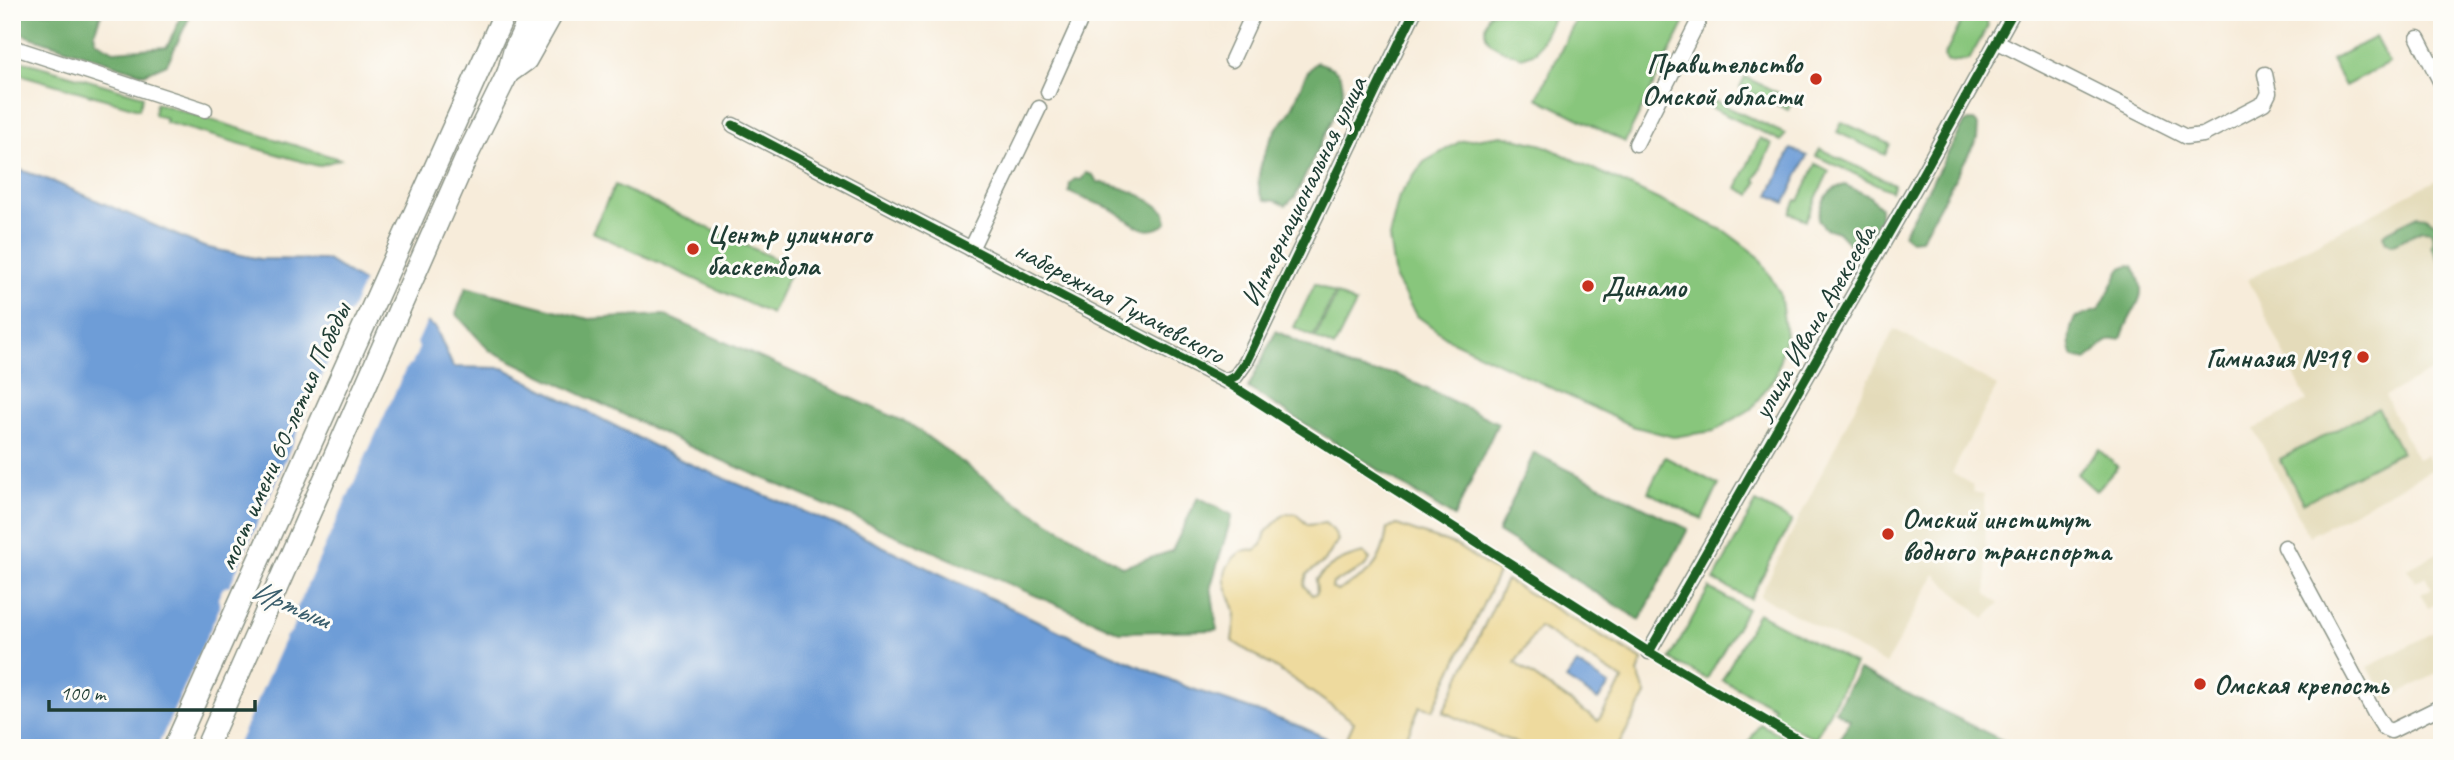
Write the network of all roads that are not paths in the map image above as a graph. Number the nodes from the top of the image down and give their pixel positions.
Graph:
1 (489, 12) edge
2 (505, 12) edge
3 (532, 12) edge
4 (553, 12) edge
5 (1084, 12) edge
6 (1254, 12) edge
7 (1414, 12) edge
8 (1703, 12) edge
9 (2012, 12) edge
10 (2418, 38) dead end
11 (1996, 41) junction
12 (491, 42) junction
13 (12, 47) edge
14 (1232, 60) dead end
15 (508, 73) junction
16 (2265, 74) dead end
17 (2442, 86) edge
18 (1048, 92) dead end
19 (1040, 108) dead end
20 (205, 110) dead end
21 (733, 125) dead end
22 (1636, 144) dead end
23 (971, 249) junction
24 (1225, 381) joint
25 (2285, 547) dead end
26 (1649, 652) dead end
27 (2442, 706) edge
28 (174, 748) edge
29 (206, 748) edge

1 - 12 main road
2 - 12 main road, мост имени 60-летия Победы
3 - 15 main road
4 - 15 main road
5 - 18 street
6 - 14 street
7 - 24 street, Интернациональная улица
8 - 22 street
9 - 11 street, улица Ивана Алексеева
10 - 17 street
11 - 16 street
11 - 26 street, улица Ивана Алексеева
12 - 28 main road, мост имени 60-летия Победы
13 - 20 street
15 - 29 main road, мост имени 60-летия Победы
19 - 23 street
21 - 23 street, набережная Тухачевского
23 - 24 street, набережная Тухачевского
25 - 27 street

